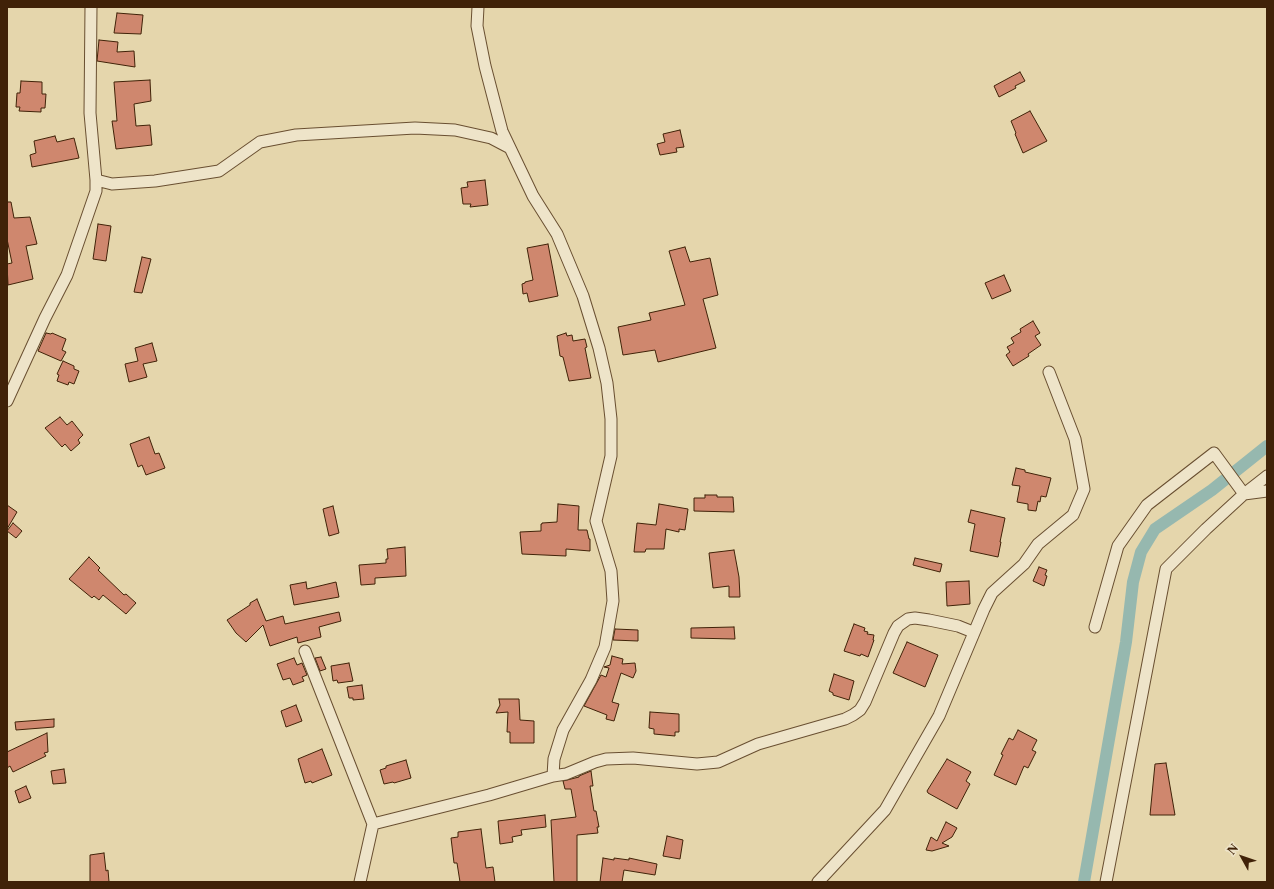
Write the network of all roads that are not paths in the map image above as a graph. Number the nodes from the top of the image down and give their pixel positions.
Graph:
1 (91, 7) edge
2 (478, 7) edge
3 (510, 148) junction
4 (96, 180) junction
5 (1049, 372) dead end
6 (7, 401) edge
7 (1267, 476) edge
8 (1267, 491) edge
9 (1244, 494) junction
10 (1095, 627) dead end
11 (973, 632) junction
12 (305, 651) dead end
13 (553, 776) junction
14 (373, 824) junction
15 (360, 882) edge
16 (818, 882) edge
17 (1106, 882) edge

1 - 4 street
2 - 3 street
3 - 4 street
3 - 13 street
4 - 6 street
5 - 11 street
7 - 9 street
8 - 9 street
9 - 10 street
9 - 17 street
11 - 13 street
11 - 16 street
12 - 14 street
13 - 14 street
14 - 15 street

